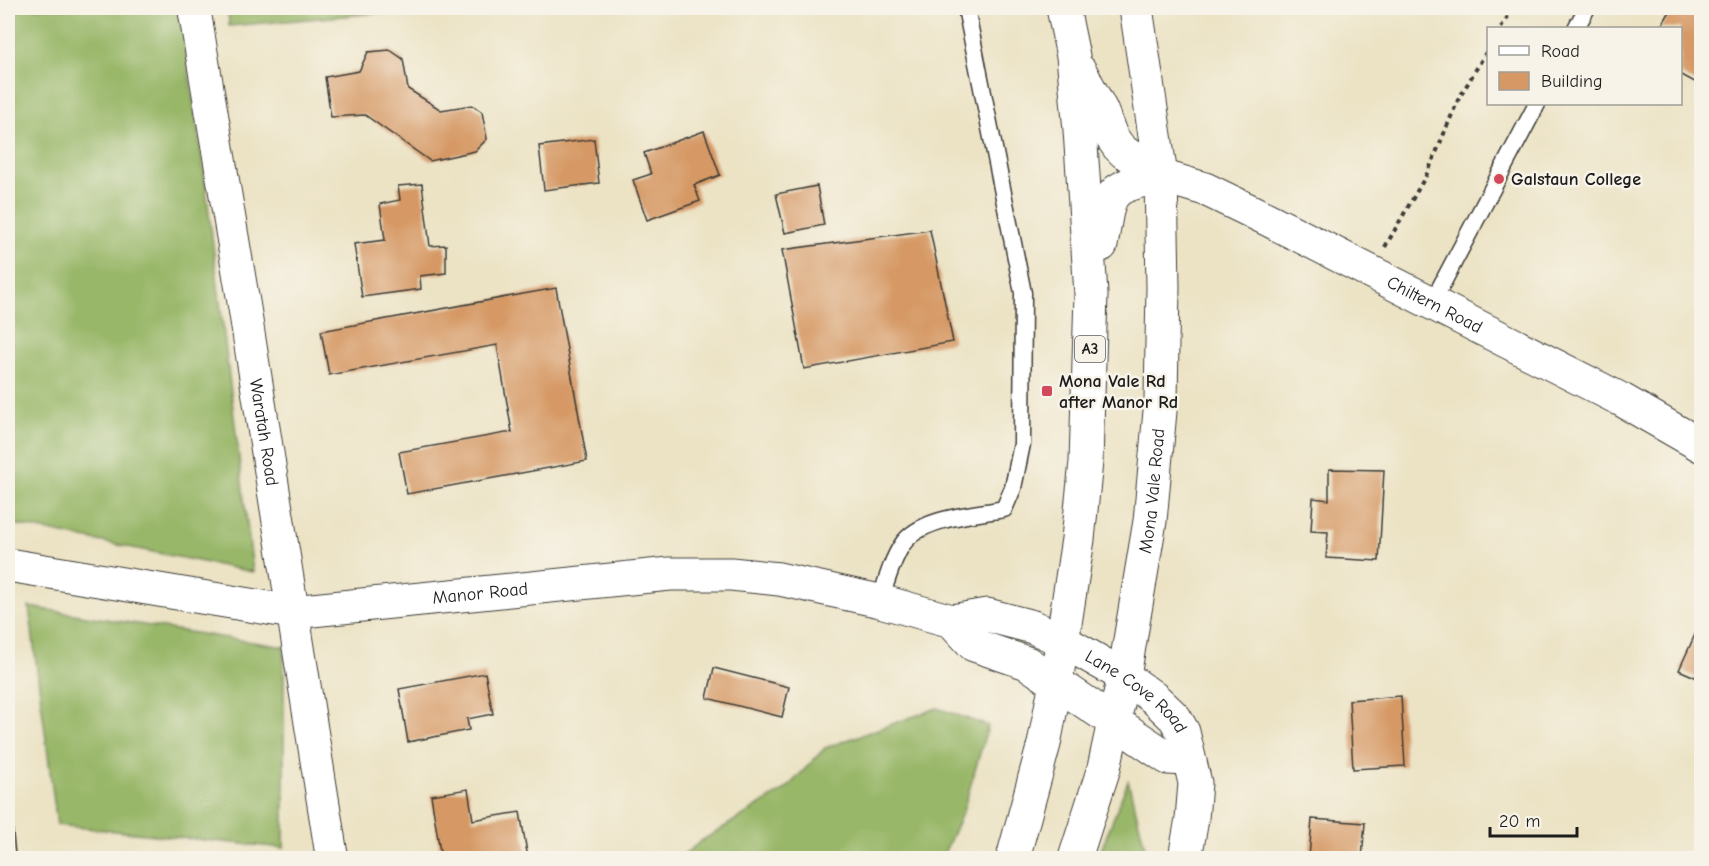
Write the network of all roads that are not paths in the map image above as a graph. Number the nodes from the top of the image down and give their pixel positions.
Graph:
1 (194, 8) edge
2 (966, 8) edge
3 (1063, 8) edge
4 (1136, 8) edge
5 (1587, 8) edge
6 (1577, 27) edge
7 (1072, 56) junction
8 (1536, 105) edge
9 (1161, 176) junction
10 (1091, 294) junction
11 (1432, 303) junction
12 (1701, 446) edge
13 (8, 565) edge
14 (880, 602) junction
15 (292, 612) junction
16 (952, 621) junction
17 (1063, 641) junction
18 (1124, 676) junction
19 (1056, 682) junction
20 (1115, 723) junction
21 (1188, 759) junction
22 (332, 858) edge
23 (1012, 858) edge
24 (1075, 858) edge
25 (1185, 858) edge

1 - 15 street, Waratah Road
2 - 14 lane
3 - 7 main road, A3
4 - 9 main road, Mona Vale Road
5 - 6 lane
7 - 9 main road
7 - 10 main road, A3
8 - 11 lane
9 - 10 main road
9 - 11 main road, Chiltern Road
9 - 18 main road, Mona Vale Road
10 - 17 main road, A3
11 - 12 main road, Chiltern Road
13 - 15 main road, Manor Road
14 - 15 main road, Manor Road
14 - 16 main road, Manor Road
15 - 22 street, Waratah Road
16 - 17 main road, Manor Road
16 - 19 main road
17 - 18 main road, Lane Cove Road
17 - 19 main road, A3
18 - 20 main road, Mona Vale Road
18 - 21 main road, Lane Cove Road
19 - 20 main road, Lane Cove Road
19 - 23 main road, A3
20 - 21 main road, Lane Cove Road
20 - 24 main road, Mona Vale Road
21 - 25 main road, Lane Cove Road

